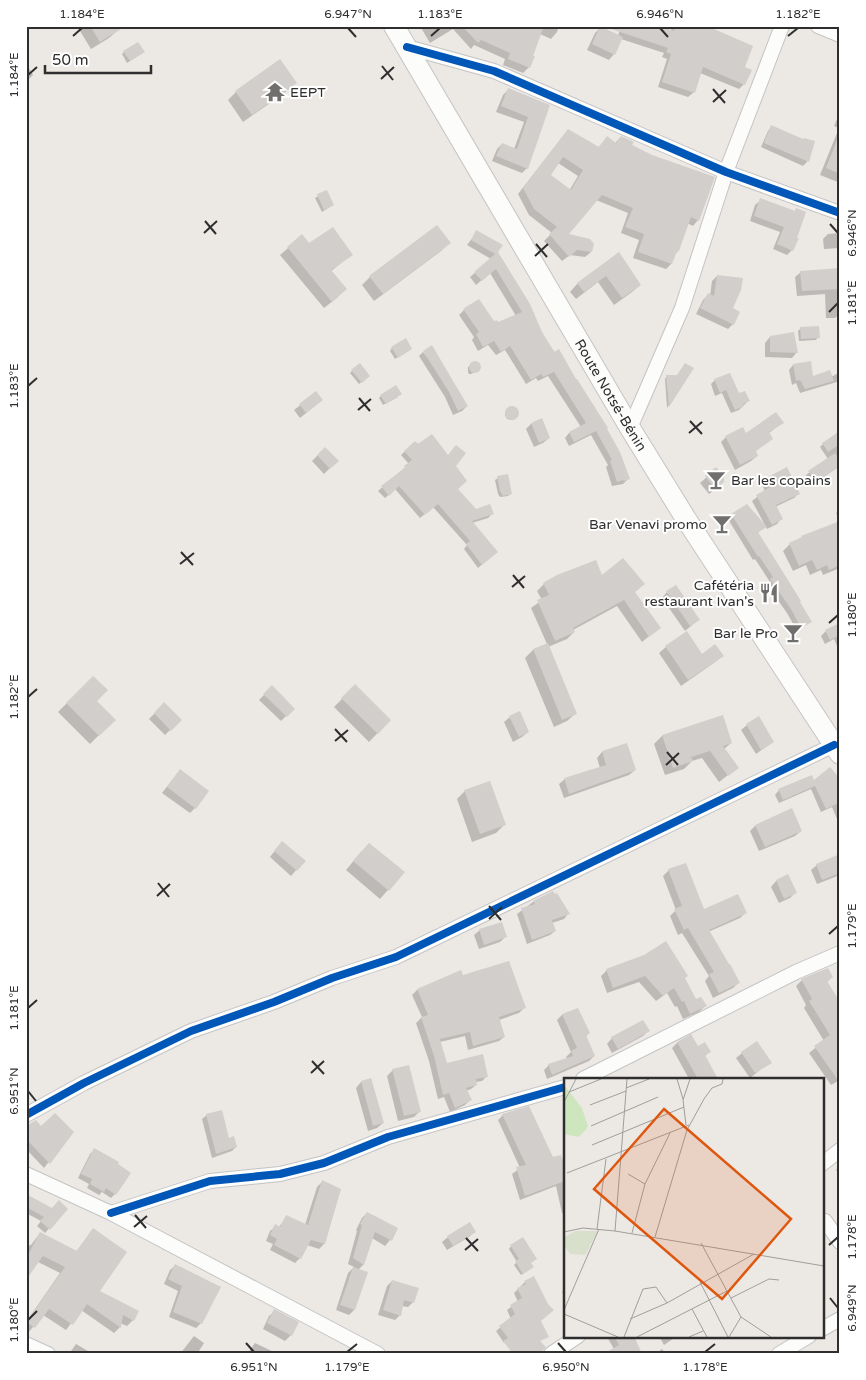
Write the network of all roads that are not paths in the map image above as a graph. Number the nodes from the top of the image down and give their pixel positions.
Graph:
1 (394, 26) edge
2 (782, 26) edge
3 (818, 26) edge
4 (840, 35) edge
5 (407, 46) junction
6 (726, 172) junction
7 (840, 213) edge
8 (630, 428) junction
9 (837, 750) edge
10 (840, 953) edge
11 (584, 1078) edge
12 (564, 1088) edge
13 (26, 1115) edge
14 (840, 1150) edge
15 (824, 1162) edge
16 (26, 1174) edge
17 (110, 1213) junction
18 (825, 1222) dead end
19 (840, 1242) edge
20 (840, 1319) edge
21 (824, 1328) edge
22 (575, 1338) edge
23 (806, 1338) edge
24 (26, 1344) edge
25 (48, 1354) edge
26 (378, 1354) edge
27 (551, 1354) edge
28 (779, 1354) edge

1 - 5 main road, Route Notsé-Bénin
2 - 6 street
3 - 4 street
5 - 6 street
5 - 8 main road, Route Notsé-Bénin
6 - 7 street
6 - 8 street
8 - 9 main road, Route Notsé-Bénin
9 - 13 street
10 - 11 street
12 - 17 street
14 - 15 street
16 - 17 street
17 - 26 street
18 - 19 street
20 - 21 street
22 - 27 street
23 - 28 street
24 - 25 street

